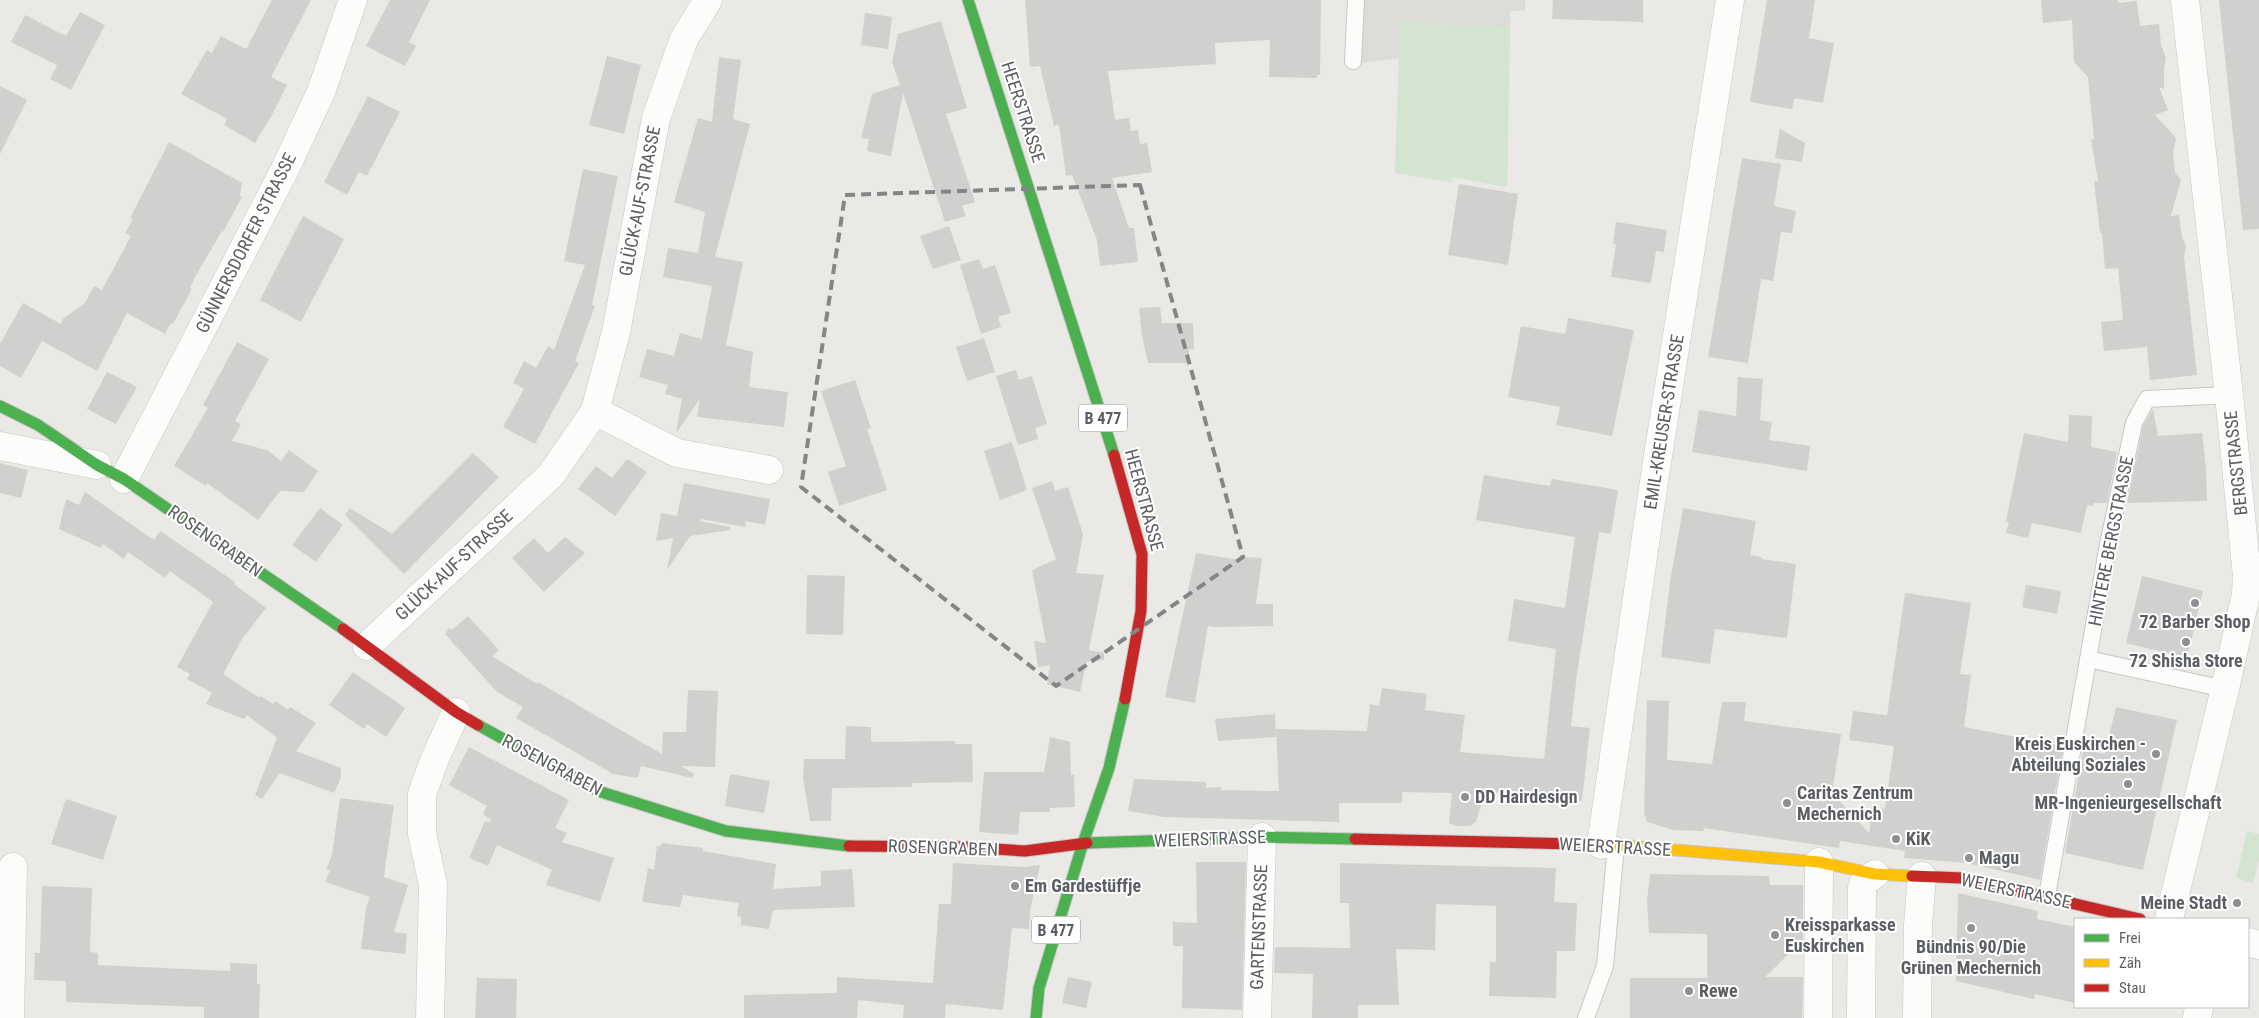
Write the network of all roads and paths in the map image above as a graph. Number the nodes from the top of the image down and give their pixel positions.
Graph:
1 (353, 0) edge
2 (708, 0) edge
3 (968, 0) edge
4 (1356, 0) edge
5 (1730, 0) edge
6 (2185, 0) edge
7 (1353, 61) dead end
8 (2229, 395) junction
9 (0, 406) edge
10 (595, 411) junction
11 (0, 446) edge
12 (97, 466) junction
13 (769, 470) dead end
14 (124, 478) junction
15 (367, 646) junction
16 (2088, 659) junction
17 (2225, 689) junction
18 (456, 712) junction
19 (1262, 837) junction
20 (1083, 843) junction
21 (1608, 845) junction
22 (1819, 862) junction
23 (13, 867) dead end
24 (1875, 874) junction
25 (1922, 876) junction
26 (2047, 896) junction
27 (2136, 918) edge
28 (2169, 918) edge
29 (5, 981) edge
30 (10, 1018) edge
31 (430, 1018) edge
32 (1036, 1018) edge
33 (1257, 1018) edge
34 (1586, 1018) edge
35 (1818, 1018) edge
36 (1861, 1018) edge
37 (1917, 1018) edge

1 - 14 street, GÜNNERSDORFER STRASSE
2 - 10 street, GLÜCK-AUF-STRASSE
3 - 20 street, HEERSTRASSE / B 477
4 - 7 lane
5 - 21 street, EMIL-KREUSER-STRASSE
6 - 8 street, BERGSTRASSE
8 - 16 lane, HINTERE BERGSTRASSE
8 - 17 street, BERGSTRASSE
9 - 12 street, ROSENGRABEN
10 - 13 street
10 - 15 street, GLÜCK-AUF-STRASSE
11 - 12 street, ROSENGRABEN
12 - 14 street, ROSENGRABEN
14 - 15 street, ROSENGRABEN
15 - 18 street, ROSENGRABEN
16 - 17 lane
16 - 26 lane, HINTERE BERGSTRASSE
17 - 28 street, BERGSTRASSE
18 - 20 street, ROSENGRABEN
18 - 31 street
19 - 20 street, WEIERSTRASSE
19 - 21 street, WEIERSTRASSE
19 - 33 street, GARTENSTRASSE
20 - 32 street, B 477
21 - 22 street, WEIERSTRASSE
21 - 34 lane
22 - 24 street, WEIERSTRASSE
22 - 35 street
23 - 29 street
24 - 25 street, WEIERSTRASSE
24 - 36 street
25 - 26 street, WEIERSTRASSE
25 - 37 street
26 - 27 street, WEIERSTRASSE
29 - 30 street

